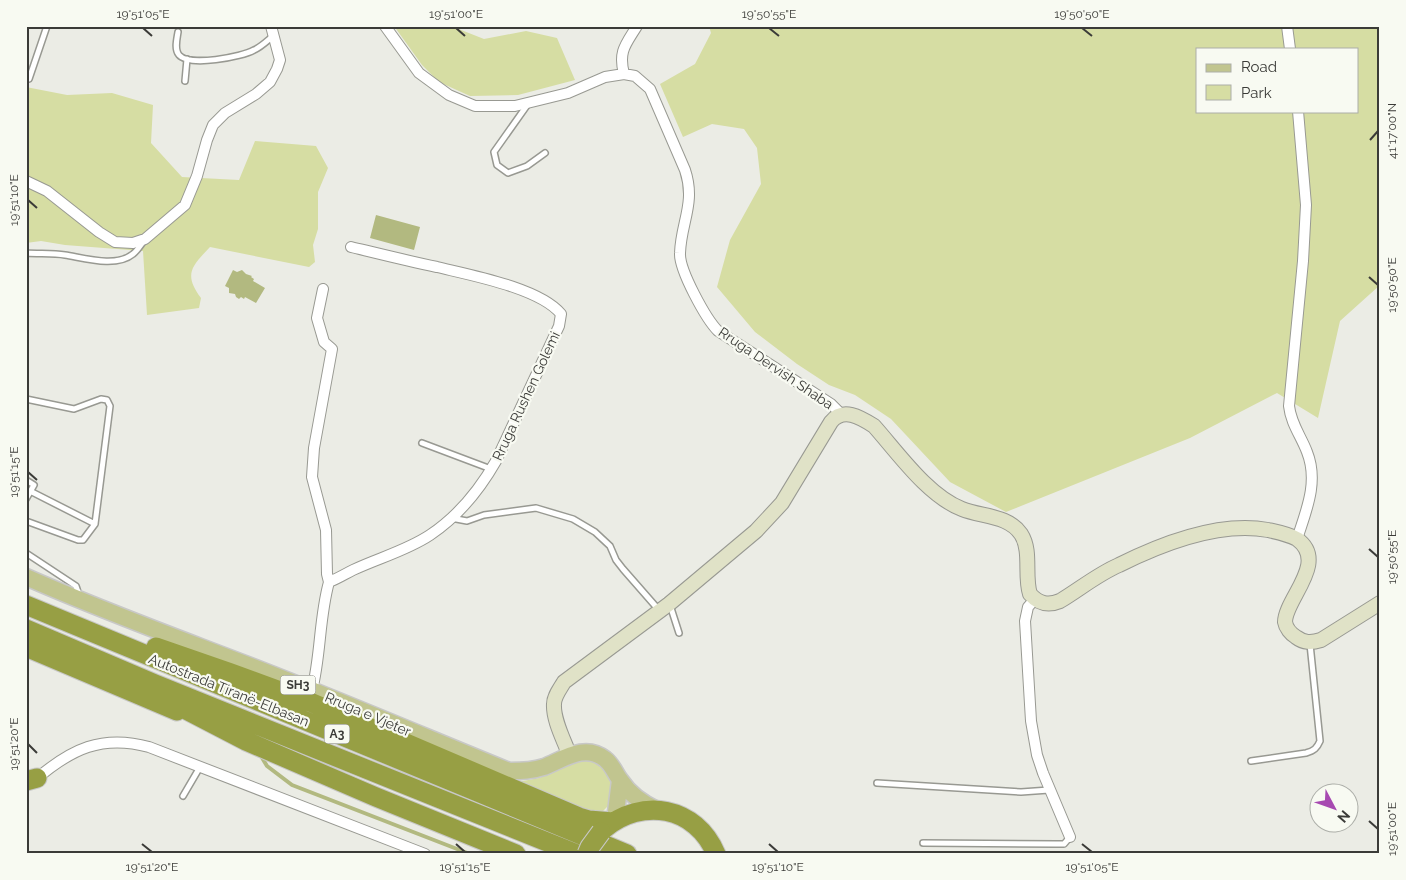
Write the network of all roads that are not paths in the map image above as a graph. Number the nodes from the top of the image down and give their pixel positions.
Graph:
1 (47, 26) edge
2 (385, 26) edge
3 (637, 26) edge
4 (1287, 26) edge
5 (272, 31) edge
6 (178, 32) dead end
7 (1290, 48) edge
8 (187, 59) junction
9 (624, 74) junction
10 (29, 80) dead end
11 (185, 81) dead end
12 (528, 103) junction
13 (1298, 112) edge
14 (545, 153) dead end
15 (26, 181) edge
16 (145, 240) junction
17 (351, 247) dead end
18 (26, 253) edge
19 (324, 289) dead end
20 (26, 399) edge
21 (842, 414) junction
22 (422, 443) dead end
23 (491, 469) junction
24 (26, 480) edge
25 (30, 491) junction
26 (26, 499) edge
27 (451, 518) junction
28 (26, 521) edge
29 (95, 524) junction
30 (1297, 539) junction
31 (26, 553) edge
32 (26, 577) edge
33 (329, 582) junction
34 (1035, 599) junction
35 (82, 601) junction
36 (1380, 603) edge
37 (26, 606) edge
38 (664, 608) junction
39 (47, 615) junction
40 (26, 629) edge
41 (680, 633) dead end
42 (1310, 643) junction
43 (59, 644) junction
44 (26, 647) edge
45 (312, 690) junction
46 (246, 741) junction
47 (569, 754) junction
48 (1251, 761) dead end
49 (200, 766) junction
50 (620, 780) junction
51 (29, 783) edge
52 (877, 783) dead end
53 (1050, 790) junction
54 (183, 796) dead end
55 (657, 810) junction
56 (609, 824) junction
57 (1070, 837) joint
58 (923, 844) dead end
59 (508, 852) edge
60 (425, 854) edge
61 (577, 854) edge
62 (587, 854) edge
63 (627, 854) edge
64 (716, 854) edge

1 - 10 lane
2 - 12 street
3 - 9 street
4 - 7 street
5 - 8 lane
5 - 16 street
6 - 8 lane
8 - 11 lane
9 - 12 street
9 - 21 street, Rruga Dervish Shaba
12 - 14 lane
13 - 30 street
15 - 16 street
16 - 18 lane
17 - 23 street, Rruga Rushen Golemi
19 - 33 street
20 - 29 lane
21 - 34 street
21 - 38 street, Rruga Dervish Shaba
22 - 23 lane
23 - 27 street, Rruga Rushen Golemi
24 - 25 lane
25 - 26 lane
25 - 29 lane
27 - 33 street, Rruga Rushen Golemi
27 - 38 lane
28 - 29 lane
30 - 34 street
30 - 42 street
31 - 35 lane
32 - 35 main road, Rruga e Vjeter / SH3
33 - 45 street
34 - 53 street
35 - 45 main road, Rruga e Vjeter / SH3
36 - 42 street
37 - 39 highway, Autostrada Tiranë-Elbasan / A3
38 - 41 lane
38 - 47 street, Rruga Dervish Shaba
39 - 56 highway
39 - 63 highway, Autostrada Tiranë-Elbasan / A3
40 - 43 highway, Autostrada Tiranë-Elbasan / A3
42 - 48 lane
43 - 46 highway
43 - 61 highway, Autostrada Tiranë-Elbasan / A3
44 - 46 highway
45 - 47 main road, Rruga e Vjeter / SH3
46 - 59 highway
47 - 50 main road, Rruga e Vjeter / SH3
49 - 51 street
49 - 54 lane
49 - 60 street
50 - 55 main road, Rruga e Vjeter / SH3
50 - 56 main road
52 - 53 lane
53 - 57 street
55 - 56 highway
55 - 64 highway
56 - 62 highway, bridge
57 - 58 lane

